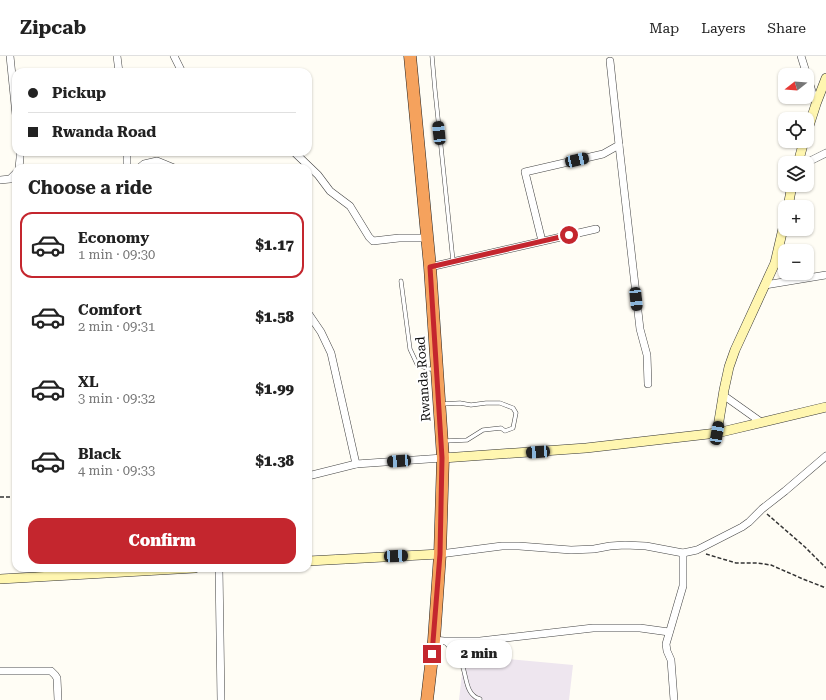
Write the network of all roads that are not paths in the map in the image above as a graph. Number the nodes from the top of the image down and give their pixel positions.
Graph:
1 (10, 56) edge
2 (118, 56) edge
3 (174, 56) edge
4 (410, 56) edge
5 (432, 56) edge
6 (802, 56) edge
7 (610, 61) dead end
8 (119, 68) edge
9 (180, 68) edge
10 (12, 76) edge
11 (826, 78) edge
12 (816, 104) junction
13 (813, 112) edge
14 (619, 146) junction
15 (826, 153) edge
16 (298, 156) edge
17 (814, 159) edge
18 (144, 164) edge
19 (164, 164) edge
20 (307, 164) edge
21 (312, 169) edge
22 (12, 177) edge
23 (0, 180) edge
24 (596, 229) dead end
25 (781, 236) edge
26 (427, 238) junction
27 (542, 242) junction
28 (453, 261) junction
29 (430, 267) junction
30 (826, 275) edge
31 (401, 281) dead end
32 (765, 285) junction
33 (312, 319) edge
34 (437, 369) junction
35 (648, 384) dead end
36 (723, 395) junction
37 (439, 404) junction
38 (826, 407) edge
39 (761, 422) junction
40 (717, 433) junction
41 (442, 441) junction
42 (826, 456) edge
43 (442, 458) junction
44 (356, 464) junction
45 (312, 475) edge
46 (683, 553) junction
47 (440, 554) junction
48 (312, 561) edge
49 (131, 572) edge
50 (219, 572) edge
51 (0, 580) edge
52 (669, 632) junction
53 (439, 640) junction
54 (0, 671) edge
55 (480, 699) dead end
56 (58, 700) edge
57 (221, 700) edge
58 (427, 700) edge
59 (674, 700) edge

1 - 10 street
2 - 8 street
3 - 9 street
4 - 26 highway, Rwanda Road
5 - 28 lane
6 - 12 street
7 - 14 street
11 - 12 street
12 - 13 street
14 - 27 street
14 - 35 street
15 - 17 street
16 - 20 street
18 - 19 street
21 - 26 street
22 - 23 street
24 - 27 street
25 - 32 street
26 - 29 highway, Rwanda Road
27 - 28 street
28 - 29 street
29 - 34 highway, Rwanda Road
30 - 32 street
31 - 34 lane
32 - 36 street
33 - 44 street
34 - 37 highway, Rwanda Road
36 - 39 street
36 - 40 street
37 - 41 highway, Rwanda Road
37 - 41 lane
38 - 39 street
39 - 40 street
40 - 43 street
41 - 43 highway, Rwanda Road
42 - 46 street
43 - 44 street
43 - 47 highway, Rwanda Road
44 - 45 street
46 - 47 street
46 - 52 street
47 - 48 street
47 - 53 highway, Rwanda Road
49 - 51 street
50 - 57 street
52 - 53 street
52 - 59 street
53 - 55 lane
53 - 58 highway, Rwanda Road
54 - 56 street

